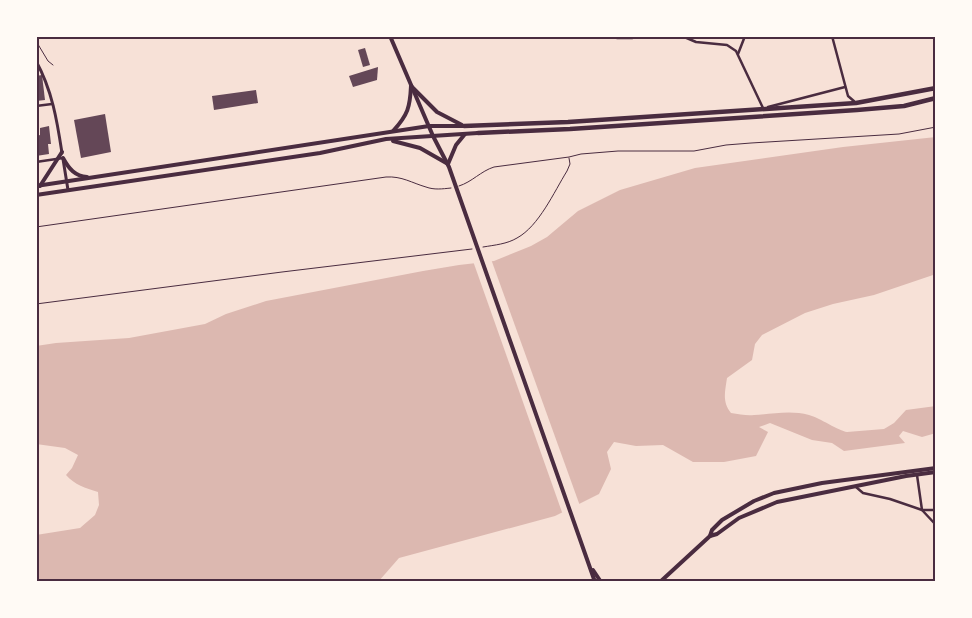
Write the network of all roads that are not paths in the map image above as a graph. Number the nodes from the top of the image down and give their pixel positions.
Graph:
1 (390, 36) edge
2 (637, 36) edge
3 (682, 36) edge
4 (746, 36) edge
5 (832, 36) edge
6 (617, 38) dead end
7 (738, 54) junction
8 (36, 61) edge
9 (411, 86) junction
10 (845, 87) junction
11 (936, 88) edge
12 (936, 98) edge
13 (856, 103) junction
14 (54, 104) junction
15 (36, 106) edge
16 (764, 109) junction
17 (429, 126) junction
18 (464, 126) junction
19 (392, 132) junction
20 (478, 133) joint
21 (465, 134) junction
22 (433, 136) junction
23 (386, 139) junction
24 (62, 152) joint
25 (61, 159) junction
26 (36, 162) edge
27 (449, 165) junction
28 (95, 178) junction
29 (66, 182) junction
30 (38, 186) edge
31 (68, 190) junction
32 (36, 195) edge
33 (936, 468) edge
34 (936, 472) edge
35 (916, 473) junction
36 (856, 487) junction
37 (922, 510) junction
38 (936, 510) edge
39 (936, 525) edge
40 (710, 536) junction
41 (589, 564) junction
42 (661, 581) edge
43 (595, 582) edge
44 (601, 582) edge

1 - 9 main road
2 - 6 street
3 - 7 street
4 - 7 street
5 - 10 street
7 - 16 street
8 - 14 street
9 - 17 main road
9 - 18 main road
9 - 19 main road
10 - 13 street
10 - 16 street
11 - 13 highway
12 - 20 highway
13 - 16 highway
14 - 15 street
14 - 24 street
16 - 18 highway
17 - 18 main road
17 - 19 main road
17 - 22 main road
19 - 28 main road
20 - 21 main road
21 - 22 main road
21 - 27 main road
22 - 23 main road
22 - 27 main road
23 - 27 main road
23 - 31 main road
24 - 25 main road
25 - 26 street
25 - 28 main road
25 - 29 street
25 - 30 main road
27 - 41 main road
28 - 29 main road
29 - 30 main road
29 - 31 street
31 - 32 main road
33 - 35 main road
34 - 35 main road
35 - 36 main road
35 - 37 street
35 - 40 main road
36 - 37 street
36 - 40 main road
37 - 38 street
37 - 39 street
40 - 42 main road
41 - 43 main road
41 - 44 main road

